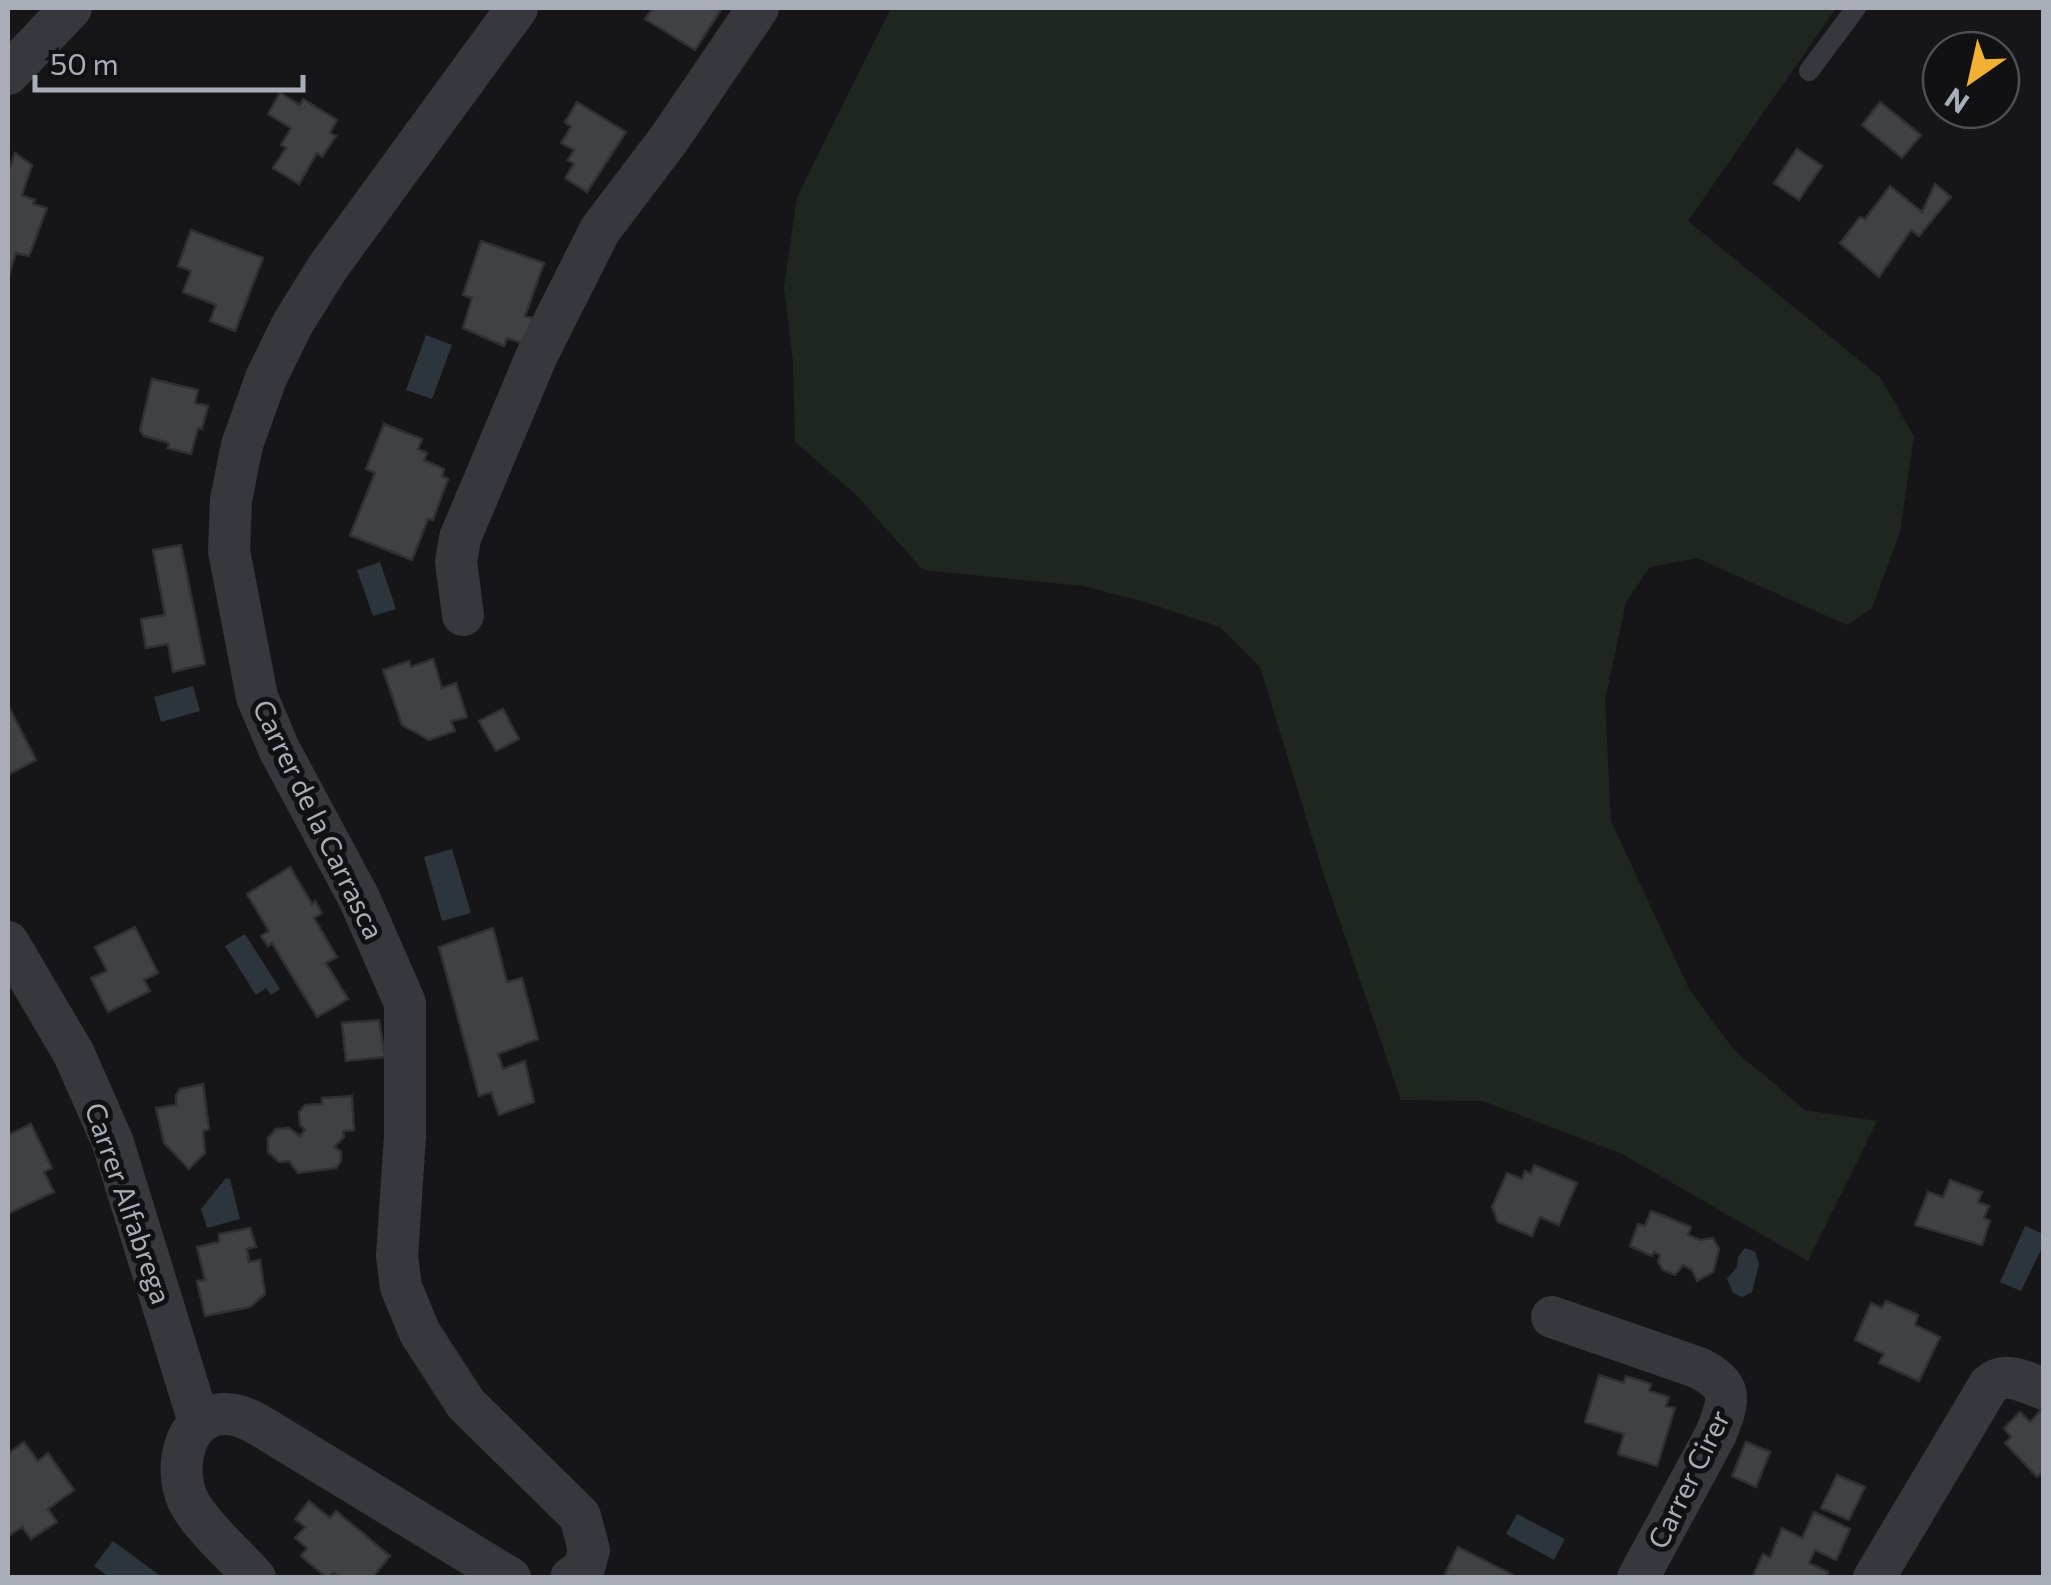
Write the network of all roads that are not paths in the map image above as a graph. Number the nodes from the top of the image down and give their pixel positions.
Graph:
1 (71, 8) edge
2 (516, 8) edge
3 (758, 8) edge
4 (1856, 8) edge
5 (1809, 71) dead end
6 (8, 74) edge
7 (463, 615) dead end
8 (8, 942) edge
9 (1552, 1316) dead end
10 (2044, 1390) edge
11 (199, 1422) junction
12 (254, 1578) edge
13 (510, 1578) edge
14 (572, 1578) edge
15 (1638, 1578) edge
16 (1874, 1578) edge

1 - 6 street
2 - 14 street, Carrer de la Carrasca
3 - 7 street
4 - 5 lane
8 - 11 street, Carrer Alfabrega
9 - 15 street, Carrer Cirer
10 - 16 street
11 - 12 street
11 - 13 street

